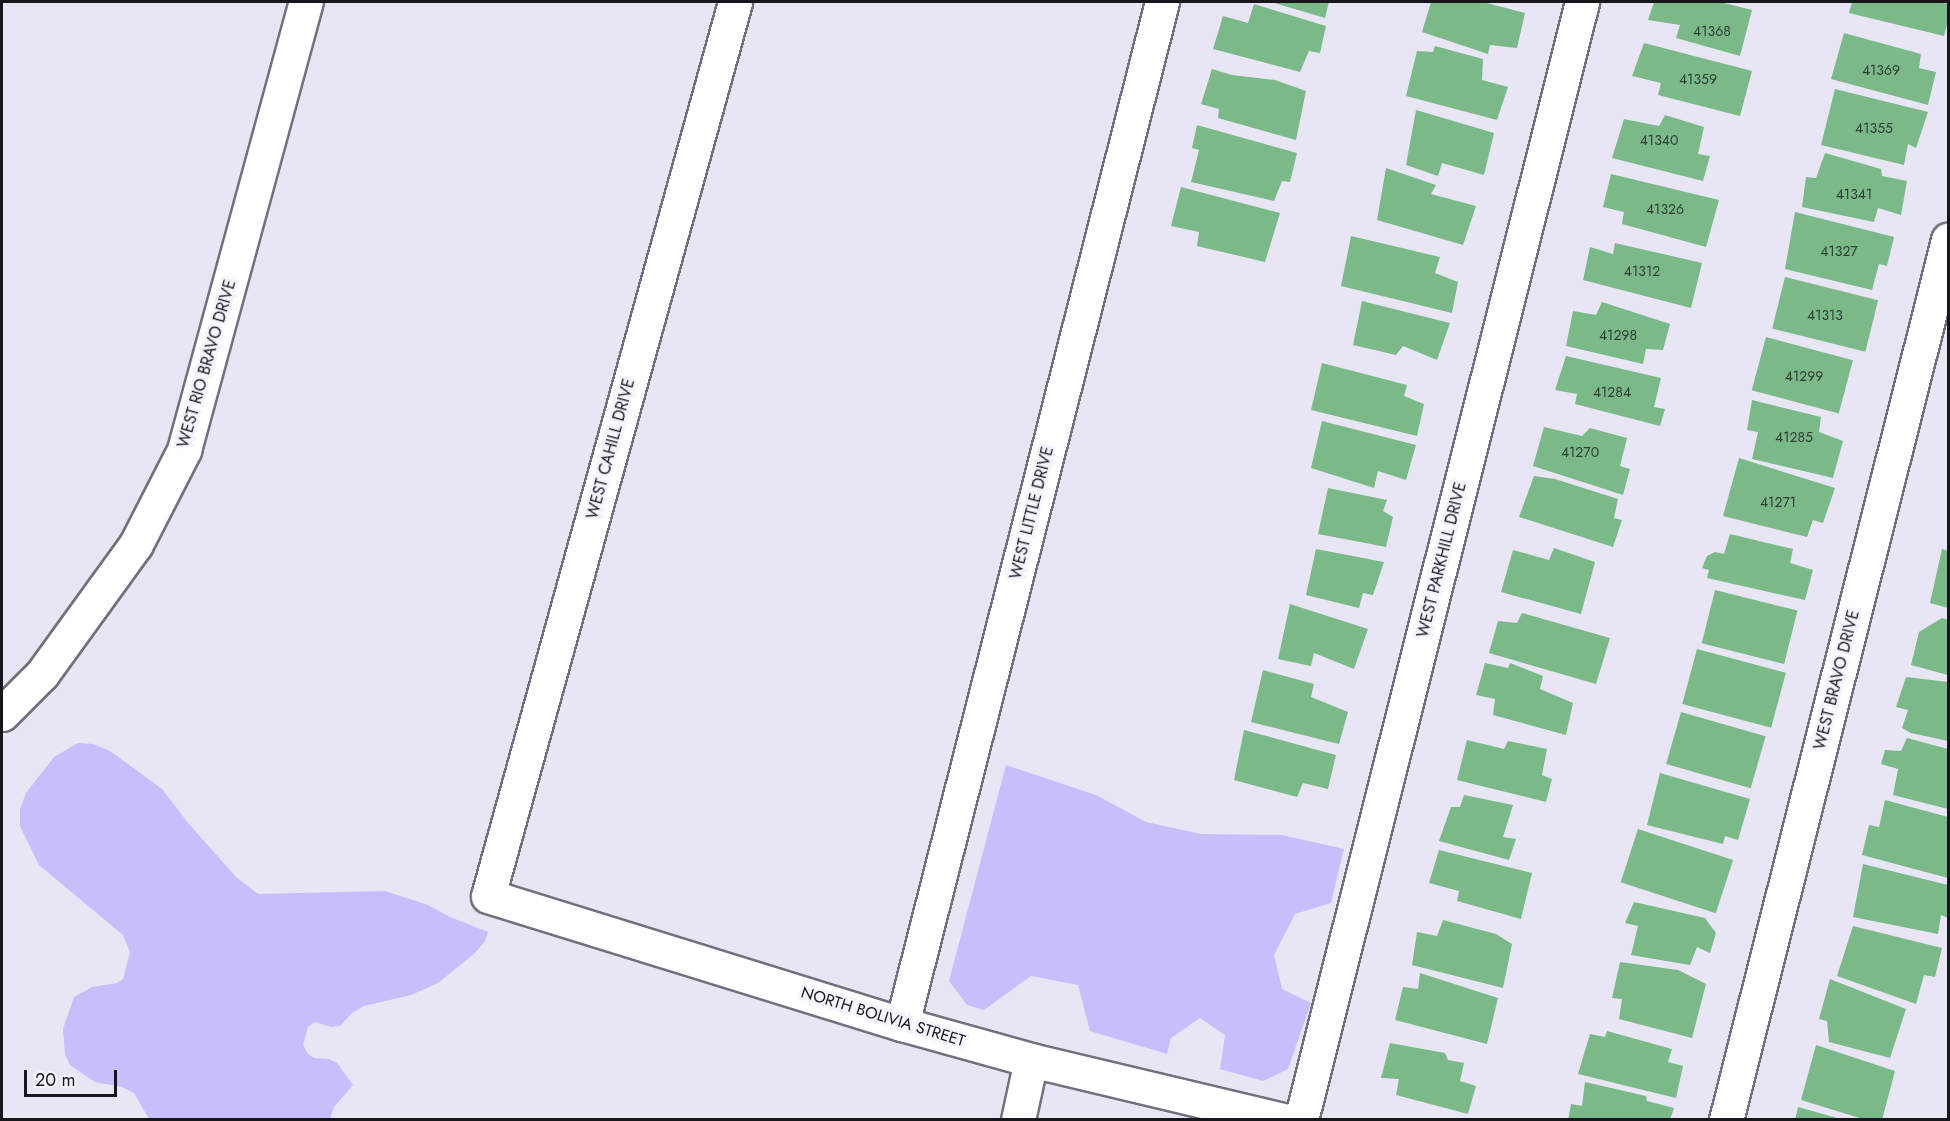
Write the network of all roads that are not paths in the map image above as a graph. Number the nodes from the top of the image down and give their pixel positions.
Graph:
1 (306, 2) edge
2 (735, 2) edge
3 (1162, 2) edge
4 (1582, 2) edge
5 (1948, 240) edge
6 (2, 714) edge
7 (488, 896) joint
8 (902, 1024) junction
9 (1031, 1060) junction
10 (1018, 1119) edge
11 (1283, 1119) edge
12 (1301, 1119) edge
13 (1726, 1119) edge

1 - 6 street, WEST RIO BRAVO DRIVE
2 - 7 street, WEST CAHILL DRIVE
3 - 8 street, WEST LITTLE DRIVE
4 - 12 street, WEST PARKHILL DRIVE
5 - 13 street, WEST BRAVO DRIVE
7 - 8 street, NORTH BOLIVIA STREET
8 - 9 street, NORTH BOLIVIA STREET
9 - 10 street
9 - 11 street, NORTH BOLIVIA STREET

